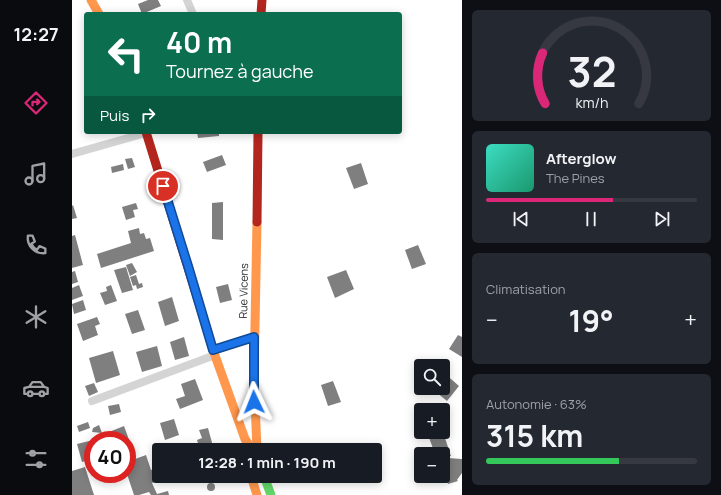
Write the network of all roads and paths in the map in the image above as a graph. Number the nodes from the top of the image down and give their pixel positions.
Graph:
1 (91, 0) edge
2 (187, 0) edge
3 (262, 0) edge
4 (97, 12) edge
5 (192, 12) edge
6 (261, 12) edge
7 (139, 134) edge
8 (147, 134) edge
9 (258, 134) edge
10 (72, 154) edge
11 (254, 337) junction
12 (214, 353) junction
13 (92, 401) dead end
14 (245, 439) junction
15 (245, 443) edge
16 (248, 443) edge
17 (257, 443) edge
18 (253, 483) edge
19 (267, 483) edge
20 (257, 495) edge
21 (271, 495) edge

1 - 4 main road
2 - 5 street
3 - 6 main road
7 - 10 street
8 - 12 main road
9 - 11 main road, Rue Vicens
11 - 12 main road
11 - 17 main road, Rue Vicens
12 - 13 street
12 - 14 main road
14 - 15 main road
14 - 16 main road
18 - 20 main road
19 - 21 main road

